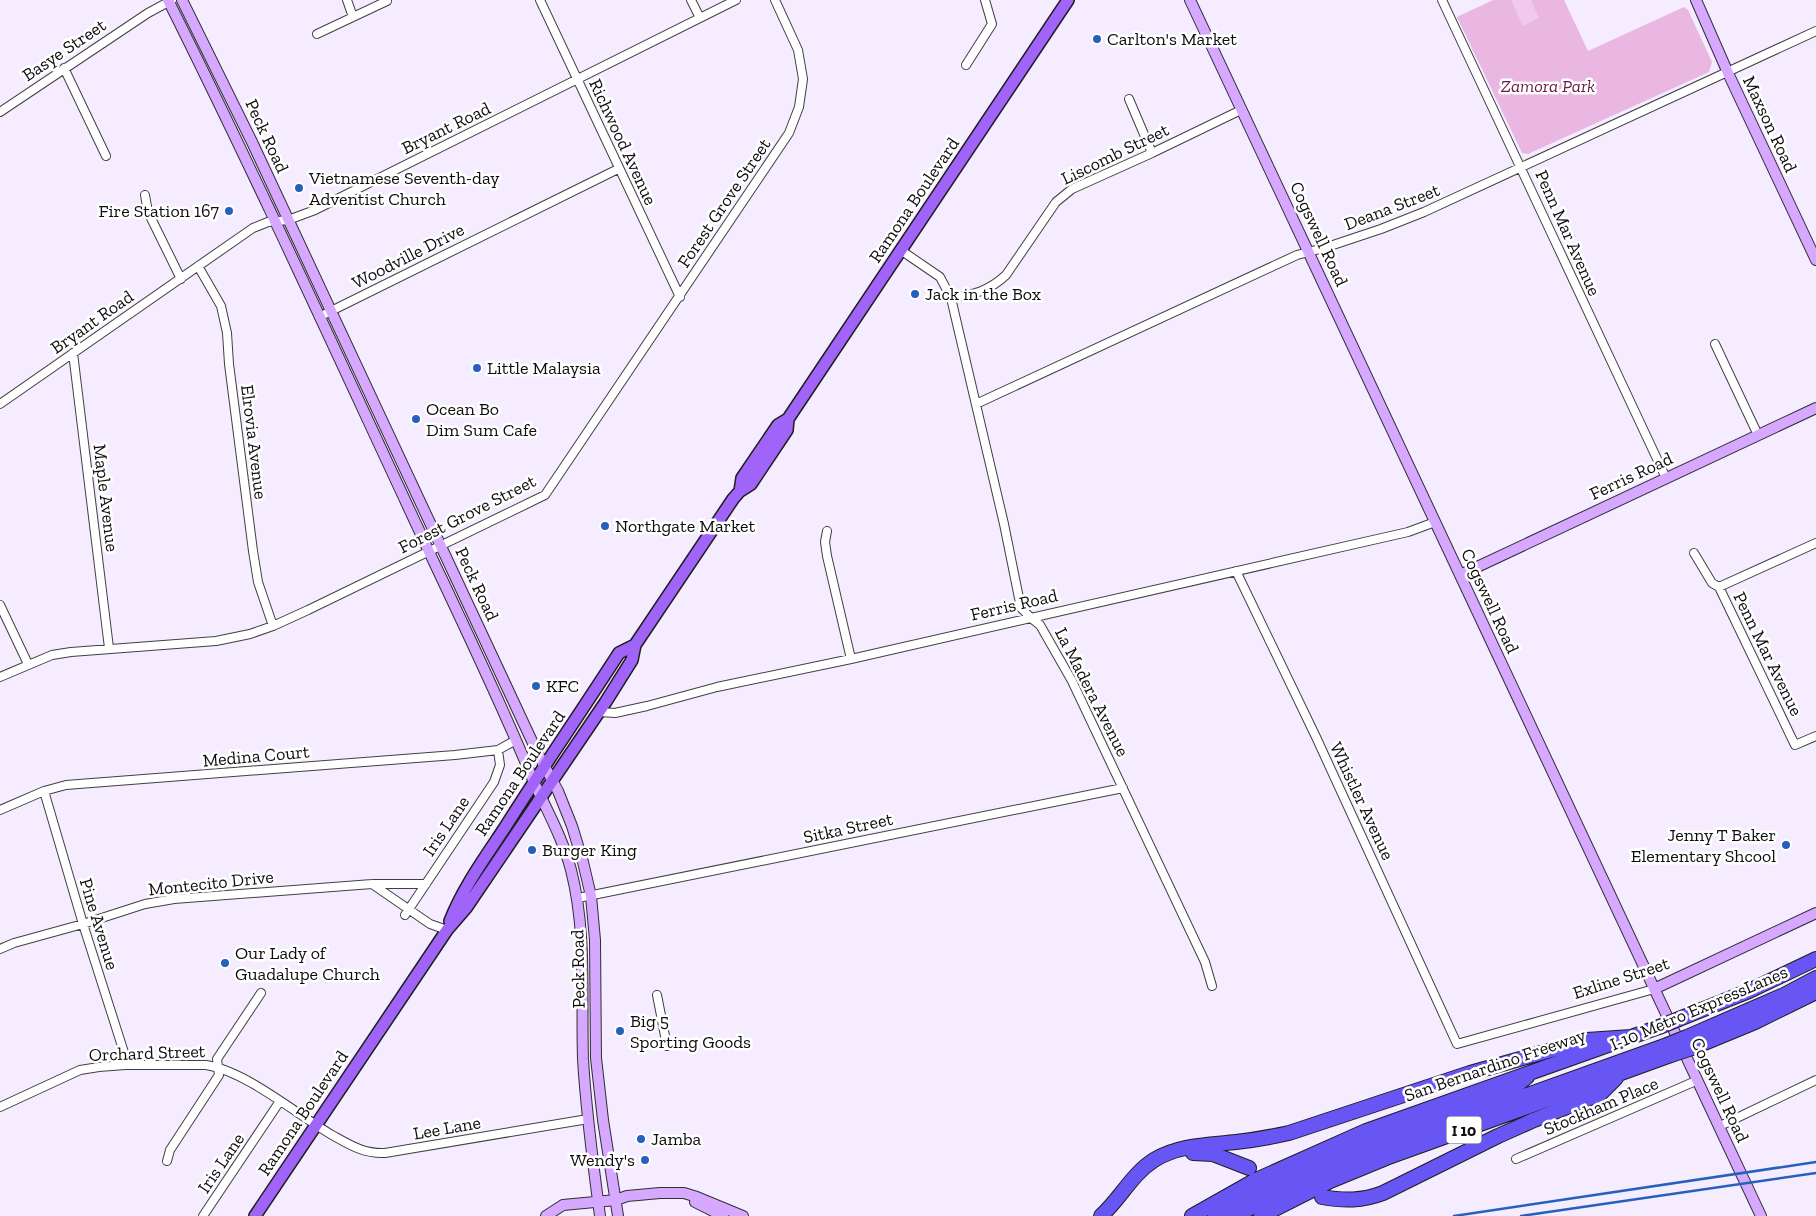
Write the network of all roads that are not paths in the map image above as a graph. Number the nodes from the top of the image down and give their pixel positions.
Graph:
1 (182, 0) edge
2 (347, 0) edge
3 (540, 0) edge
4 (691, 0) edge
5 (736, 0) edge
6 (775, 0) edge
7 (985, 0) edge
8 (1068, 0) edge
9 (1190, 0) edge
10 (1442, 0) edge
11 (1696, 0) edge
12 (170, 1) edge
13 (387, 1) dead end
14 (353, 16) junction
15 (700, 18) junction
16 (1816, 31) edge
17 (317, 34) dead end
18 (966, 65) dead end
19 (64, 68) junction
20 (1728, 73) junction
21 (578, 80) junction
22 (1129, 99) dead end
23 (1242, 110) junction
24 (0, 112) edge
25 (1152, 153) junction
26 (106, 156) dead end
27 (1522, 168) junction
28 (618, 169) junction
29 (145, 195) dead end
30 (288, 220) junction
31 (275, 221) junction
32 (902, 251) junction
33 (1309, 252) junction
34 (1816, 260) edge
35 (198, 266) junction
36 (181, 279) junction
37 (680, 297) junction
38 (951, 298) junction
39 (331, 312) junction
40 (319, 317) junction
41 (1715, 344) dead end
42 (73, 353) junction
43 (0, 404) edge
44 (976, 404) junction
45 (1816, 408) edge
46 (382, 419) junction
47 (370, 425) junction
48 (1758, 435) junction
49 (1666, 478) junction
50 (1435, 522) junction
51 (827, 532) dead end
52 (1816, 543) edge
53 (441, 547) junction
54 (429, 552) junction
55 (1694, 553) dead end
56 (1236, 571) junction
57 (1460, 575) junction
58 (1719, 588) junction
59 (0, 605) edge
60 (1031, 618) junction
61 (273, 626) junction
62 (635, 645) junction
63 (109, 648) junction
64 (851, 660) junction
65 (496, 663) junction
66 (28, 664) junction
67 (484, 668) junction
68 (0, 677) edge
69 (599, 712) junction
70 (1816, 736) edge
71 (516, 740) junction
72 (498, 750) junction
73 (545, 767) junction
74 (553, 780) junction
75 (535, 782) junction
76 (1123, 788) junction
77 (44, 791) junction
78 (542, 797) junction
79 (0, 810) edge
80 (372, 884) junction
81 (426, 884) junction
82 (591, 896) junction
83 (578, 898) junction
84 (406, 913) junction
85 (1816, 913) edge
86 (83, 924) junction
87 (447, 930) junction
88 (0, 949) edge
89 (1816, 959) edge
90 (1816, 978) edge
91 (1212, 986) dead end
92 (1816, 987) edge
93 (1654, 989) junction
94 (1816, 992) edge
95 (261, 993) dead end
96 (657, 995) dead end
97 (1784, 996) junction
98 (1631, 1037) junction
99 (1690, 1042) junction
100 (1457, 1044) joint
101 (667, 1046) dead end
102 (1669, 1050) junction
103 (128, 1065) junction
104 (218, 1067) junction
105 (1535, 1070) junction
106 (1619, 1075) junction
107 (1698, 1080) junction
108 (1816, 1080) edge
109 (280, 1101) junction
110 (0, 1106) edge
111 (588, 1119) junction
112 (317, 1125) junction
113 (1720, 1126) junction
114 (1516, 1158) dead end
115 (167, 1161) dead end
116 (1249, 1168) dead end
117 (1322, 1198) dead end
118 (616, 1200) junction
119 (598, 1201) junction
120 (203, 1216) edge
121 (255, 1216) edge
122 (546, 1216) edge
123 (600, 1216) edge
124 (618, 1216) edge
125 (723, 1216) edge
126 (743, 1216) edge
127 (1102, 1216) edge
128 (1113, 1216) edge
129 (1192, 1216) edge
130 (1215, 1216) edge
131 (1235, 1216) edge
132 (1261, 1216) edge
133 (1761, 1216) edge

1 - 30 main road, Peck Road
2 - 14 street
3 - 21 street, Richwood Avenue
4 - 15 street
5 - 15 street, Bryant Road
6 - 37 street, Forest Grove Street
7 - 18 street
8 - 32 main road, Ramona Boulevard
9 - 23 main road, Cogswell Road
10 - 27 street, Penn Mar Avenue
11 - 20 main road, Maxson Road
12 - 19 street, Basye Street
12 - 31 main road, Peck Road
13 - 14 street
14 - 17 street
15 - 21 street, Bryant Road
16 - 20 street, Deana Street
19 - 24 street, Basye Street
19 - 26 street
20 - 27 street, Deana Street
20 - 34 main road, Maxson Road
21 - 28 street, Richwood Avenue
21 - 30 street, Bryant Road
22 - 25 street
23 - 25 street, Liscomb Street
23 - 33 main road, Cogswell Road
25 - 38 street, Liscomb Street
27 - 33 street, Deana Street
27 - 49 street, Penn Mar Avenue
28 - 37 street, Richwood Avenue
28 - 39 street, Woodville Drive
29 - 36 street
30 - 31 street, Bryant Road
30 - 39 main road, Peck Road
31 - 35 street, Bryant Road
31 - 40 main road, Peck Road
32 - 38 street, La Madera Avenue
32 - 62 main road, Ramona Boulevard
33 - 44 street, Deana Street
33 - 50 main road, Cogswell Road
35 - 36 street, Bryant Road
35 - 61 street, Elrovia Avenue
36 - 42 street, Bryant Road
37 - 53 street, Forest Grove Street
38 - 44 street, La Madera Avenue
39 - 40 street, Woodville Drive
39 - 46 main road, Peck Road
40 - 47 main road, Peck Road
41 - 48 street
42 - 43 street, Bryant Road
42 - 63 street, Maple Avenue
44 - 60 street, La Madera Avenue
45 - 48 main road, Ferris Road
46 - 47 main road
46 - 53 main road, Peck Road
47 - 54 main road, Peck Road
48 - 49 main road, Ferris Road
49 - 57 main road, Ferris Road
50 - 56 street, Ferris Road
50 - 57 main road, Cogswell Road
51 - 64 street
52 - 58 street
53 - 54 street, Forest Grove Street
53 - 65 main road, Peck Road
54 - 61 street, Forest Grove Street
54 - 67 main road, Peck Road
55 - 58 street, Penn Mar Avenue
56 - 60 street, Ferris Road
56 - 100 street, Whistler Avenue
57 - 93 main road, Cogswell Road
58 - 70 street, Penn Mar Avenue
59 - 66 street
60 - 64 street, Ferris Road
60 - 76 street, La Madera Avenue
61 - 63 street, Forest Grove Street
62 - 69 main road, Ramona Boulevard
62 - 73 main road, Ramona Boulevard
63 - 66 street, Forest Grove Street
64 - 69 street, Ferris Road
65 - 67 main road
65 - 73 main road, Peck Road
66 - 68 street, Forest Grove Street
67 - 71 main road, Peck Road
69 - 74 main road, Ramona Boulevard
71 - 72 street, Medina Court
71 - 75 main road, Peck Road
72 - 77 street, Medina Court
72 - 81 street, Iris Lane
73 - 74 main road, Peck Road
73 - 75 main road, Ramona Boulevard
74 - 78 main road, Ramona Boulevard
74 - 82 main road, Peck Road
75 - 78 main road, Peck Road
75 - 87 main road, Ramona Boulevard
76 - 82 street, Sitka Street
76 - 91 street, La Madera Avenue
77 - 79 street, Medina Court
77 - 86 street, Pine Avenue
78 - 83 main road, Peck Road
78 - 87 main road, Ramona Boulevard
80 - 81 street, Montecito Drive
80 - 84 street
80 - 86 street, Montecito Drive
81 - 84 street, Iris Lane
82 - 83 street, Sitka Street
82 - 118 main road, Peck Road
83 - 111 main road, Peck Road
84 - 87 street
85 - 93 main road, Exline Street
86 - 88 street, Montecito Drive
86 - 103 street, Pine Avenue
87 - 112 main road, Ramona Boulevard
89 - 98 highway, San Bernardino Freeway / I 10, bridge
90 - 97 highway, I-10 Metro ExpressLanes
92 - 97 highway
93 - 100 street, Exline Street
93 - 107 main road, Cogswell Road
94 - 99 highway, I 10
95 - 104 street
96 - 101 street
97 - 99 highway, I-10 Metro ExpressLanes
98 - 105 highway, San Bernardino Freeway / I 10
98 - 127 highway
99 - 102 highway, I 10, bridge
102 - 106 highway, I 10
102 - 131 highway, I-10 Metro ExpressLanes
103 - 104 street, Orchard Street
103 - 110 street, Orchard Street
104 - 109 street, Orchard Street
104 - 115 street
105 - 129 highway, San Bernardino Freeway / I 10
105 - 130 highway
106 - 117 highway
106 - 132 highway, I 10
107 - 113 main road, Cogswell Road
107 - 114 street, Stockham Place
108 - 113 street
109 - 112 street, Orchard Street
109 - 120 street, Iris Lane
111 - 112 street, Lee Lane
111 - 119 main road, Peck Road
112 - 121 main road, Ramona Boulevard
113 - 133 main road, Cogswell Road
116 - 128 highway
118 - 119 main road
118 - 124 main road, Peck Road
118 - 125 main road
118 - 126 main road
119 - 122 main road
119 - 123 main road, Peck Road

